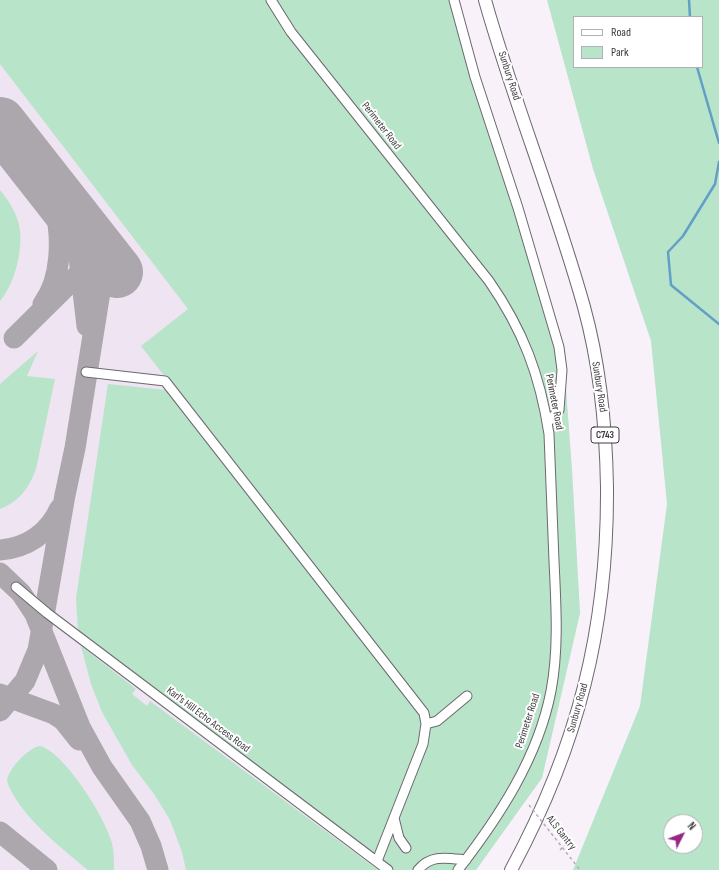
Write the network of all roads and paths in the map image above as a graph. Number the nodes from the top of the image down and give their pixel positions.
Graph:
1 (271, 0) edge
2 (454, 0) edge
3 (485, 0) edge
4 (491, 0) edge
5 (86, 372) dead end
6 (547, 423) junction
7 (16, 587) dead end
8 (467, 696) dead end
9 (426, 724) junction
10 (529, 805) dead end
11 (394, 817) junction
12 (565, 845) dead end
13 (406, 848) dead end
14 (562, 848) junction
15 (560, 850) dead end
16 (466, 860) junction
17 (377, 862) junction
18 (388, 870) edge
19 (418, 870) edge
20 (458, 870) edge
21 (511, 870) edge
22 (519, 870) edge
23 (580, 870) edge

1 - 6 lane, Perimeter Road
2 - 6 lane
3 - 21 main road, Sunbury Road / C743
4 - 22 main road, Sunbury Road / C743
5 - 9 lane
6 - 16 lane, Perimeter Road
7 - 17 lane, Karl's Hill Echo Access Road
8 - 9 lane
9 - 11 lane
10 - 14 path, ALS Gantry, bridge
11 - 13 lane
11 - 17 lane
12 - 14 path, bridge
14 - 15 path, bridge
14 - 23 path, ALS Gantry, bridge
16 - 19 lane
16 - 20 lane, Perimeter Road
17 - 18 lane, Karl's Hill Echo Access Road

